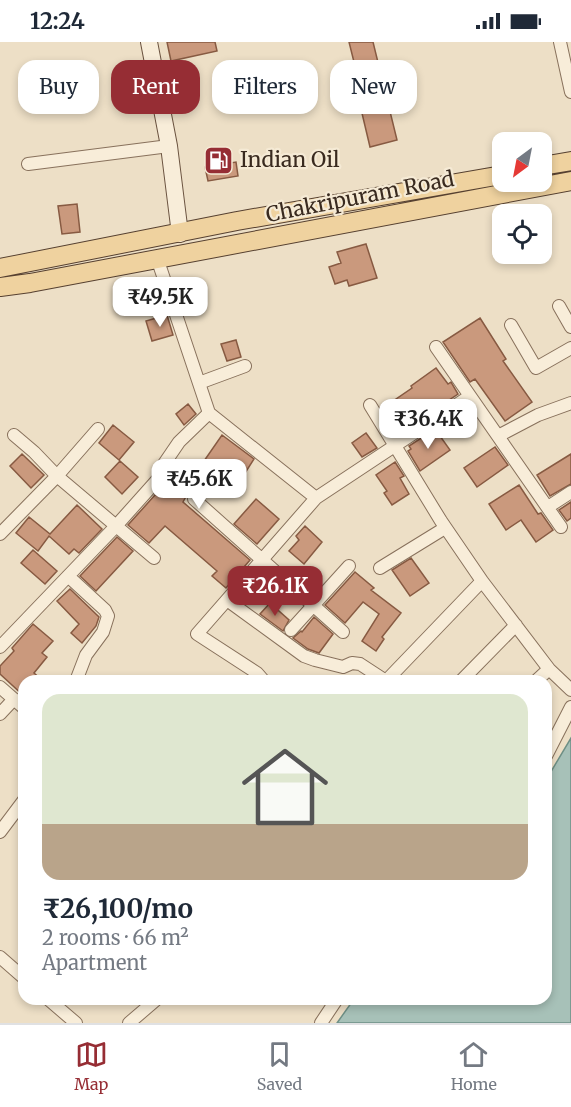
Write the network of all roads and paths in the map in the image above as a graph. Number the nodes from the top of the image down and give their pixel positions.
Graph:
1 (149, 42) edge
2 (560, 42) edge
3 (571, 92) edge
4 (169, 146) junction
5 (571, 161) edge
6 (28, 164) dead end
7 (552, 164) edge
8 (492, 177) edge
9 (571, 181) edge
10 (552, 183) edge
11 (492, 191) edge
12 (180, 234) junction
13 (157, 258) junction
14 (0, 268) edge
15 (0, 286) edge
16 (559, 306) dead end
17 (511, 325) dead end
18 (571, 327) edge
19 (436, 347) dead end
20 (571, 348) edge
21 (245, 366) dead end
22 (199, 383) junction
23 (470, 396) junction
24 (571, 403) edge
25 (370, 405) dead end
26 (209, 413) junction
27 (98, 429) dead end
28 (14, 435) dead end
29 (498, 436) junction
30 (395, 445) junction
31 (57, 476) junction
32 (571, 492) edge
33 (316, 498) junction
34 (194, 499) dead end
35 (548, 507) junction
36 (116, 526) junction
37 (561, 527) dead end
38 (445, 528) junction
39 (0, 534) edge
40 (154, 558) dead end
41 (262, 561) junction
42 (349, 566) dead end
43 (380, 568) dead end
44 (68, 576) junction
45 (482, 581) junction
46 (227, 600) junction
47 (313, 606) junction
48 (516, 626) junction
49 (291, 630) dead end
50 (343, 632) dead end
51 (0, 647) edge
52 (549, 669) junction
53 (78, 675) edge
54 (259, 675) edge
55 (377, 675) edge
56 (392, 675) edge
57 (467, 675) edge
58 (543, 675) edge
59 (0, 687) edge
60 (571, 690) edge
61 (14, 699) junction
62 (18, 703) edge
63 (571, 707) edge
64 (0, 714) edge
65 (552, 744) edge
66 (18, 808) edge
67 (0, 832) edge
68 (0, 957) edge
69 (18, 973) edge
70 (55, 1005) edge
71 (151, 1005) edge
72 (333, 1005) edge
73 (76, 1023) edge
74 (129, 1023) edge
75 (321, 1023) edge

1 - 4 street
2 - 3 street
4 - 6 street
4 - 12 street
5 - 7 main road
8 - 12 main road, Chakripuram Road
9 - 10 main road, Chakripuram Road
11 - 13 main road, Chakripuram Road
12 - 14 main road, Chakripuram Road
13 - 15 main road, Chakripuram Road
13 - 22 street
16 - 18 street
17 - 20 street
19 - 23 street
21 - 22 street
22 - 26 street
23 - 29 street
23 - 30 street
24 - 29 street
25 - 30 street
26 - 33 street
26 - 36 street
27 - 31 street
28 - 31 street
29 - 35 street
30 - 33 street
30 - 38 street
31 - 36 street
31 - 39 street
32 - 35 street
33 - 41 street
34 - 41 street
35 - 37 street
36 - 40 street
36 - 44 street
38 - 43 street
38 - 45 street
41 - 46 street
41 - 47 street
42 - 47 street
44 - 51 street
44 - 53 street
45 - 48 street
45 - 56 street
46 - 54 street
46 - 55 street
47 - 49 street
47 - 50 street
48 - 52 street
48 - 57 street
52 - 58 street
52 - 60 street
59 - 61 street
61 - 62 street
61 - 64 street
63 - 65 street
66 - 67 street
68 - 69 street
70 - 73 street
71 - 74 street
72 - 75 street

